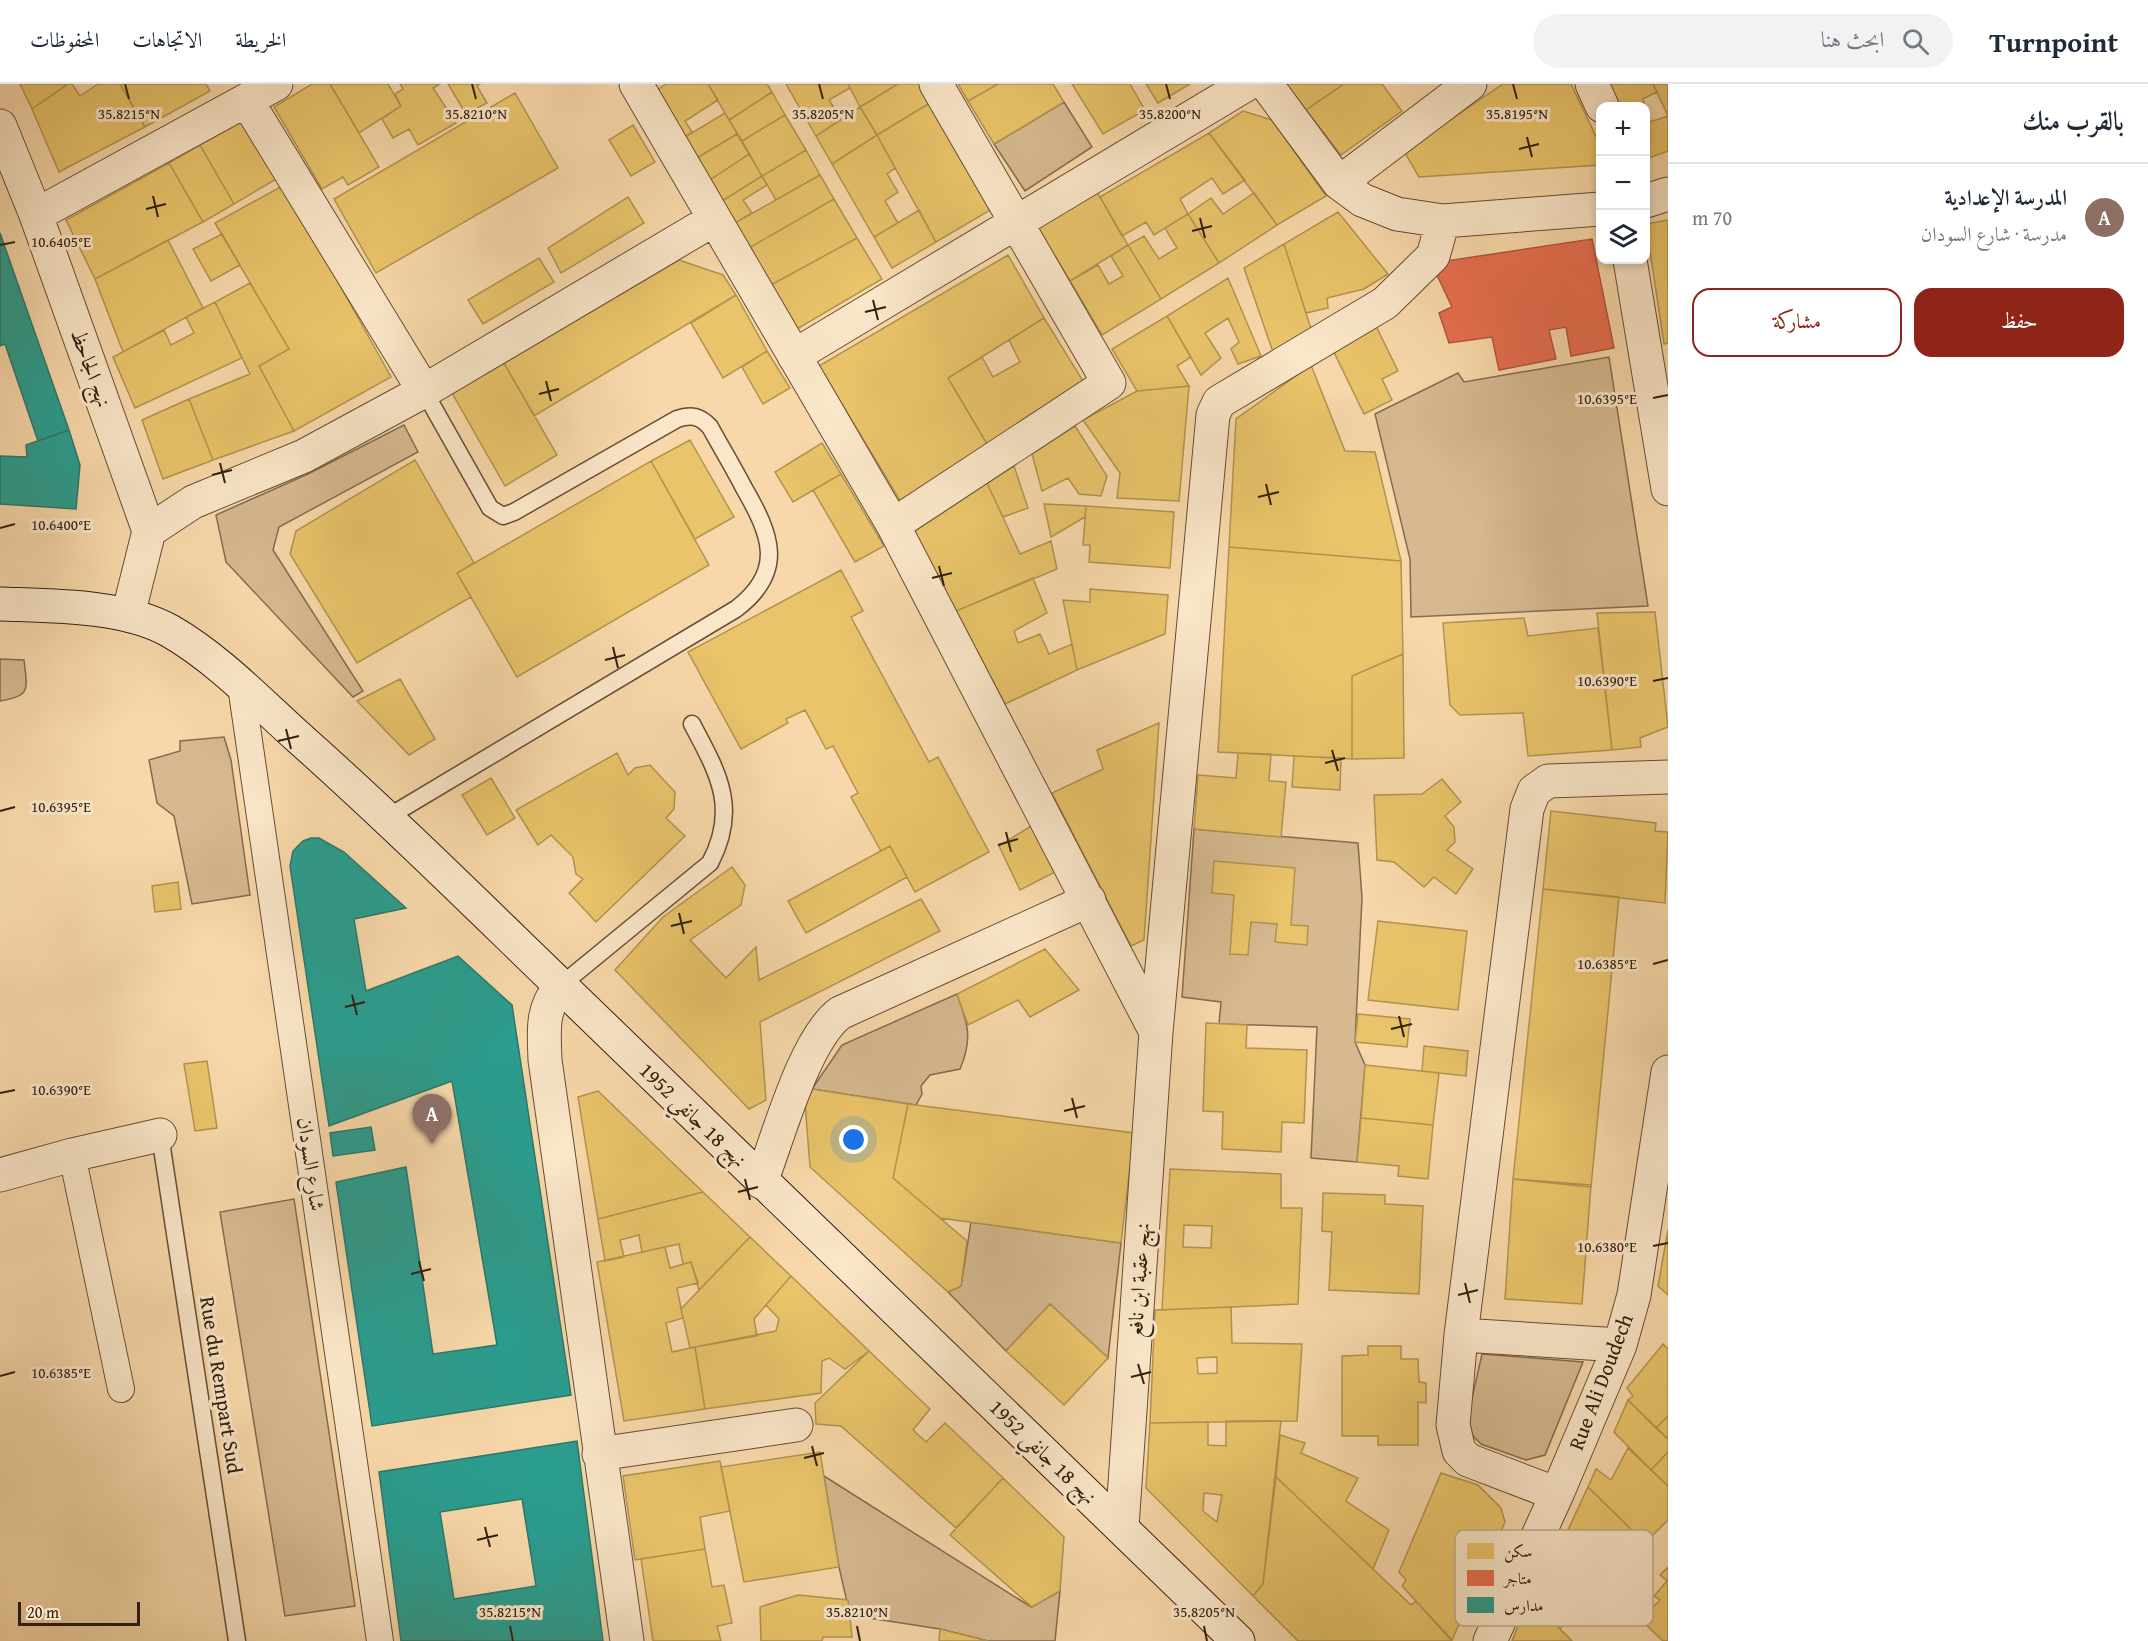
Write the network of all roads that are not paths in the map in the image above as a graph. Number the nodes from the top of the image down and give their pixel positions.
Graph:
1 (276, 84) edge
2 (636, 84) edge
3 (936, 84) edge
4 (1247, 84) edge
5 (1266, 84) edge
6 (1470, 84) edge
7 (1592, 84) edge
8 (247, 101) junction
9 (1600, 102) edge
10 (0, 126) edge
11 (1339, 183) junction
12 (1668, 194) edge
13 (1650, 200) edge
14 (1596, 209) edge
15 (36, 215) junction
16 (713, 220) junction
17 (1017, 222) junction
18 (1443, 222) junction
19 (1631, 264) edge
20 (794, 356) junction
21 (424, 391) junction
22 (1668, 489) edge
23 (893, 525) junction
24 (149, 531) junction
25 (0, 604) edge
26 (128, 615) junction
27 (241, 686) junction
28 (692, 724) dead end
29 (1668, 777) edge
30 (388, 818) junction
31 (1089, 900) junction
32 (560, 986) junction
33 (1156, 1032) junction
34 (1668, 1072) edge
35 (160, 1135) joint
36 (72, 1155) junction
37 (0, 1175) edge
38 (761, 1182) junction
39 (1461, 1335) junction
40 (1620, 1345) junction
41 (121, 1389) dead end
42 (796, 1425) dead end
43 (599, 1454) junction
44 (1557, 1494) junction
45 (1122, 1527) junction
46 (1541, 1530) edge
47 (1497, 1626) edge
48 (237, 1641) edge
49 (380, 1641) edge
50 (627, 1641) edge
51 (1239, 1641) edge
52 (1490, 1641) edge

1 - 8 street
2 - 16 street
3 - 17 street
4 - 17 street
5 - 11 street
6 - 11 street
7 - 9 street
8 - 15 street
8 - 21 street
10 - 15 street, نهج الجاحظ
11 - 18 street
12 - 13 street
14 - 18 street
15 - 24 street, نهج الجاحظ
16 - 20 street
16 - 21 street
17 - 20 street
17 - 23 street
18 - 33 street, نهج عقبة ابن نافع
19 - 22 street
20 - 23 street
21 - 24 street
21 - 30 lane
23 - 31 street
24 - 26 street
25 - 26 street, نهج 18 جانفي 1952
26 - 27 street, نهج 18 جانفي 1952
27 - 30 street, نهج 18 جانفي 1952
27 - 49 street, شارع السودان
28 - 32 lane
29 - 39 street
30 - 32 street, نهج 18 جانفي 1952
31 - 33 street
31 - 38 street
32 - 38 street, نهج 18 جانفي 1952
32 - 43 street
33 - 45 street, نهج عقبة ابن نافع
34 - 40 street, Rue Ali Doudech
35 - 36 street
35 - 48 lane, Rue du Rempart Sud
36 - 37 street
36 - 41 street
38 - 45 street, نهج 18 جانفي 1952
39 - 40 street
39 - 44 street
40 - 44 street, Rue Ali Doudech
42 - 43 street
43 - 50 street
44 - 46 street, Rue Ali Doudech
45 - 51 street, نهج 18 جانفي 1952
47 - 52 street, Rue Ali Doudech

